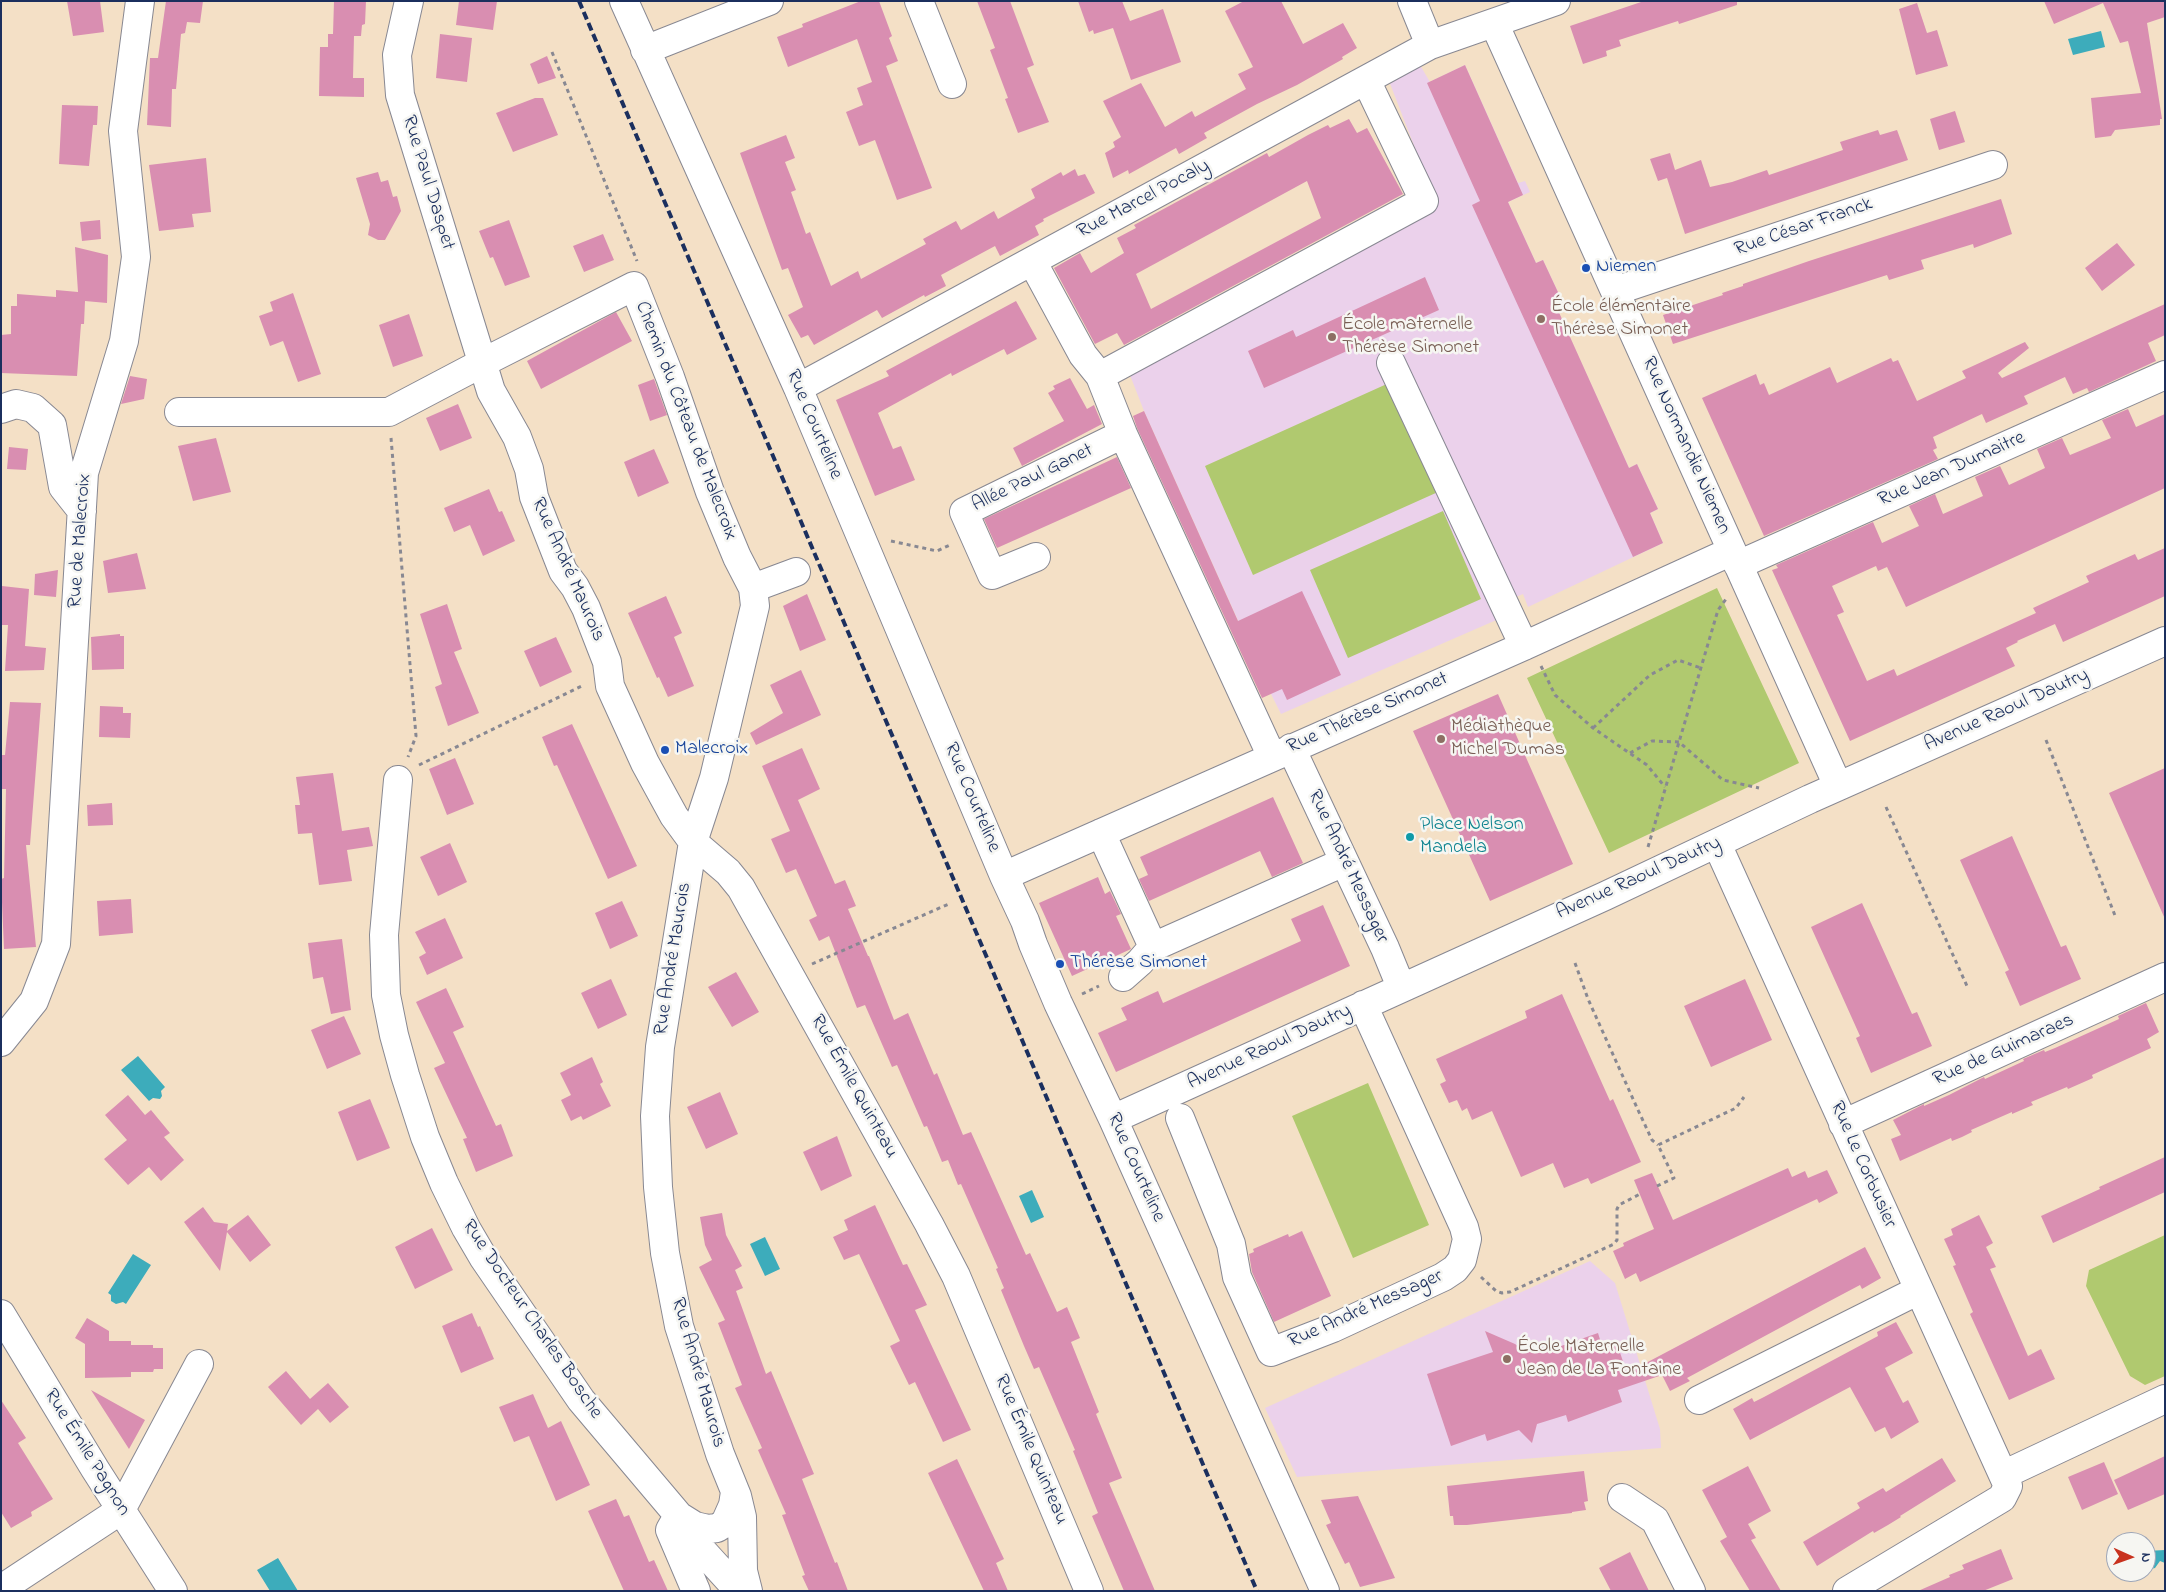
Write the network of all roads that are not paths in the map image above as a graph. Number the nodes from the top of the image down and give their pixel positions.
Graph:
1 (140, 1) edge
2 (409, 1) edge
3 (624, 1) edge
4 (769, 1) edge
5 (919, 1) edge
6 (1412, 1) edge
7 (1556, 1) edge
8 (1494, 23) junction
9 (1430, 45) junction
10 (645, 50) junction
11 (1366, 80) junction
12 (952, 84) dead end
13 (1993, 165) dead end
14 (1032, 261) junction
15 (1615, 291) junction
16 (482, 362) junction
17 (1391, 363) dead end
18 (2165, 375) edge
19 (1100, 376) junction
20 (798, 388) junction
21 (1, 409) edge
22 (179, 412) dead end
23 (1123, 434) junction
24 (82, 511) junction
25 (1036, 557) dead end
26 (1735, 558) junction
27 (796, 572) dead end
28 (754, 588) junction
29 (2165, 641) edge
30 (1527, 645) junction
31 (1282, 752) junction
32 (401, 773) road end
33 (1838, 786) junction
34 (1102, 833) junction
35 (693, 842) junction
36 (1717, 844) junction
37 (1344, 862) junction
38 (1004, 876) junction
39 (1153, 947) junction
40 (1123, 976) road end
41 (2165, 977) edge
42 (1401, 987) junction
43 (1363, 1006) junction
44 (1, 1042) edge
45 (1180, 1118) dead end
46 (1113, 1119) junction
47 (1843, 1124) junction
48 (1919, 1290) junction
49 (1, 1314) edge
50 (199, 1364) dead end
51 (2165, 1399) edge
52 (1699, 1400) dead end
53 (2006, 1480) junction
54 (735, 1492) junction
55 (1622, 1498) dead end
56 (121, 1510) junction
57 (679, 1516) junction
58 (1, 1589) edge
59 (173, 1591) edge
60 (696, 1591) edge
61 (739, 1591) edge
62 (748, 1591) edge
63 (1089, 1591) edge
64 (1325, 1591) edge
65 (1691, 1591) edge
66 (1847, 1591) edge

1 - 24 street, Rue de Malecroix
2 - 16 street, Rue Paul Daspet
3 - 10 street, Rue Courteline
4 - 10 street
5 - 12 street
6 - 9 street
7 - 8 street, Rue Marcel Pocaly
8 - 9 street, Rue Marcel Pocaly
8 - 15 street, Rue Normandie Niemen
9 - 11 street, Rue Marcel Pocaly
10 - 20 street, Rue Courteline
11 - 14 street, Rue Marcel Pocaly
11 - 19 street
13 - 15 street, Rue César Franck
14 - 19 street, Rue André Messager
14 - 20 street, Rue Marcel Pocaly
15 - 26 street, Rue Normandie Niemen
16 - 22 street, Chemin du Côteau de Malecroix
16 - 28 street, Chemin du Côteau de Malecroix
16 - 35 street, Rue André Maurois
17 - 30 street
18 - 26 street, Rue Jean Dumaitre
19 - 23 street, Rue André Messager
20 - 38 street, Rue Courteline
21 - 24 street
23 - 25 street, Allée Paul Ganet
23 - 31 street, Rue André Messager
24 - 44 street, Rue de Malecroix
26 - 30 street, Rue Thérèse Simonet
26 - 33 street, Rue Normandie Niemen
27 - 28 street
28 - 35 street
29 - 33 street, Avenue Raoul Dautry
30 - 31 street, Rue Thérèse Simonet
31 - 34 street, Rue Thérèse Simonet
31 - 37 street, Rue André Messager
32 - 57 street, Rue Docteur Charles Bosche
33 - 36 street, Avenue Raoul Dautry
34 - 38 street, Rue Thérèse Simonet
34 - 39 street
35 - 54 street, Rue André Maurois
35 - 63 street, Rue Émile Quinteau
36 - 42 street, Avenue Raoul Dautry
36 - 47 street, Rue Le Corbusier
37 - 39 street
37 - 42 street, Rue André Messager
38 - 46 street, Rue Courteline
39 - 40 street
41 - 47 street, Rue de Guimaraes
42 - 43 street, Avenue Raoul Dautry
43 - 45 street, Rue André Messager
43 - 46 street, Avenue Raoul Dautry
46 - 64 street, Rue Courteline
47 - 48 street, Rue Le Corbusier
48 - 52 street
48 - 53 street, Rue Le Corbusier
49 - 56 street, Rue Émile Pagnon
50 - 56 street
51 - 53 street
53 - 66 street
54 - 57 street, Rue Docteur Charles Bosche
54 - 62 street, Rue André Maurois
55 - 65 street
56 - 58 street
56 - 59 street, Rue Émile Pagnon
57 - 60 street
57 - 61 street, Rue Docteur Charles Bosche

